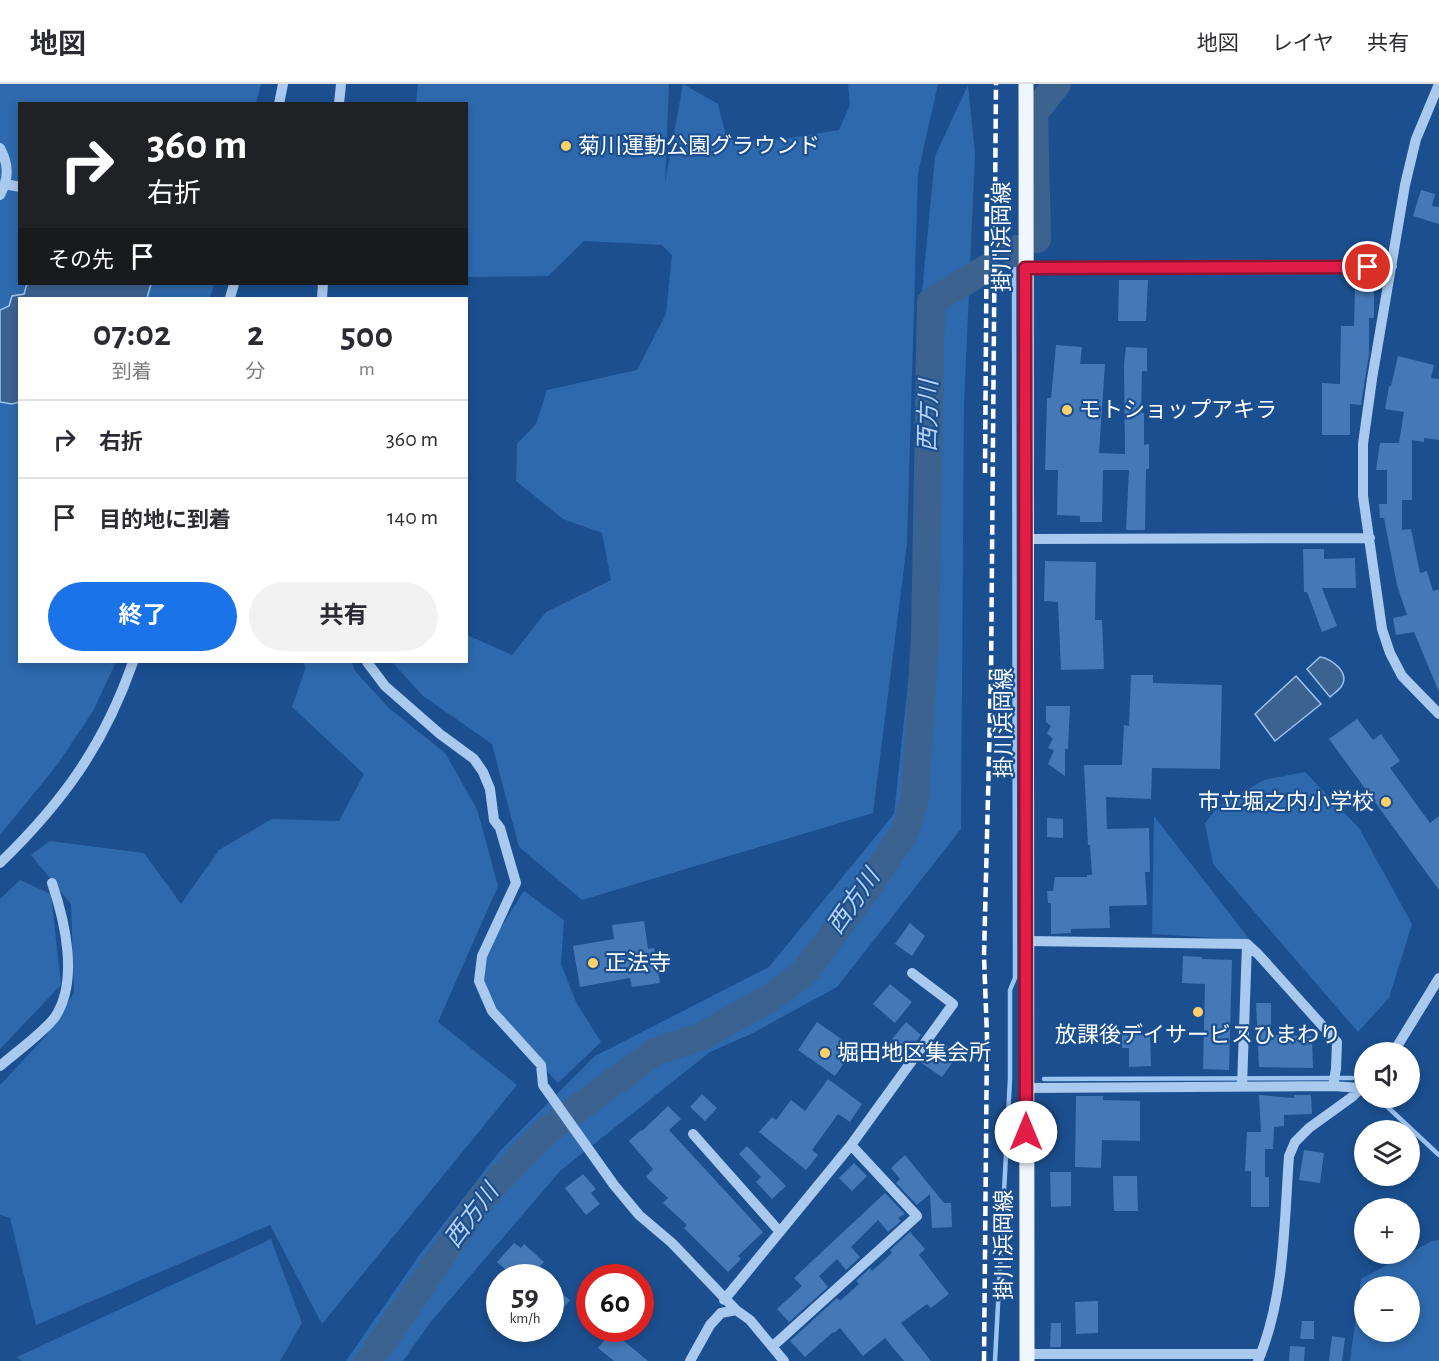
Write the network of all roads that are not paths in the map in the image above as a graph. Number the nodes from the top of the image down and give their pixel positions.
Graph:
1 (283, 84) edge
2 (341, 84) edge
3 (1026, 84) edge
4 (1439, 84) edge
5 (279, 102) edge
6 (339, 102) edge
7 (0, 148) edge
8 (5, 184) junction
9 (18, 187) edge
10 (0, 195) edge
11 (1392, 266) junction
12 (1025, 268) junction
13 (1370, 538) junction
14 (1026, 539) junction
15 (133, 663) edge
16 (368, 663) edge
17 (1439, 714) edge
18 (0, 863) edge
19 (52, 883) dead end
20 (1026, 941) junction
21 (1247, 944) junction
22 (912, 973) dead end
23 (1439, 978) edge
24 (1400, 1042) edge
25 (0, 1066) edge
26 (1334, 1081) junction
27 (1354, 1084) edge
28 (1242, 1086) junction
29 (1026, 1088) junction
30 (1354, 1095) edge
31 (693, 1134) dead end
32 (851, 1145) junction
33 (780, 1232) junction
34 (724, 1300) junction
35 (736, 1310) junction
36 (773, 1346) junction
37 (1027, 1357) edge
38 (1259, 1357) edge
39 (690, 1361) edge
40 (784, 1361) edge

1 - 5 street
2 - 6 street
3 - 12 main road, 掛川浜岡線
4 - 11 street
7 - 8 street
8 - 9 street
8 - 10 street
11 - 12 street
11 - 13 street
12 - 14 main road, 掛川浜岡線
13 - 14 street
13 - 17 street
14 - 20 main road, 掛川浜岡線
15 - 18 street
16 - 34 street
19 - 25 street
20 - 21 street
20 - 29 main road, 掛川浜岡線
21 - 26 street
21 - 28 street
22 - 32 street
23 - 24 street
26 - 27 street
26 - 28 street
28 - 29 street
29 - 37 main road, 掛川浜岡線
30 - 38 street
31 - 33 street
32 - 33 street
32 - 36 street
33 - 34 street
34 - 35 street
35 - 36 street
35 - 39 street
36 - 40 street
37 - 38 street

